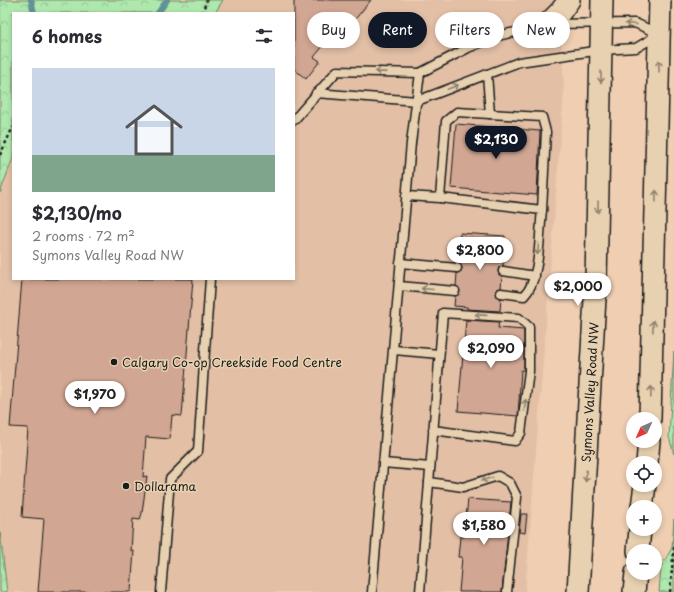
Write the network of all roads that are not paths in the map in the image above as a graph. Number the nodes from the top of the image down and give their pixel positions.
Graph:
1 (569, 0) edge
2 (602, 0) edge
3 (660, 0) edge
4 (560, 12) edge
5 (570, 24) edge
6 (601, 24) junction
7 (512, 33) edge
8 (659, 34) junction
9 (601, 50) junction
10 (420, 73) junction
11 (487, 74) junction
12 (316, 94) junction
13 (417, 101) junction
14 (490, 114) junction
15 (295, 119) edge
16 (406, 196) junction
17 (440, 198) junction
18 (542, 210) junction
19 (400, 263) junction
20 (457, 268) dead end
21 (503, 271) dead end
22 (535, 276) junction
23 (210, 280) edge
24 (399, 286) junction
25 (455, 291) dead end
26 (501, 293) dead end
27 (394, 350) junction
28 (440, 354) junction
29 (650, 412) edge
30 (433, 430) junction
31 (383, 463) junction
32 (430, 467) junction
33 (429, 482) junction
34 (635, 580) edge
35 (161, 592) edge
36 (372, 592) edge
37 (420, 592) edge
38 (507, 592) edge
39 (578, 592) edge
40 (634, 592) edge

1 - 4 main road
2 - 6 main road, Symons Valley Road NW
3 - 8 main road
5 - 6 lane
8 -> 6 lane
6 - 9 main road, Symons Valley Road NW
7 - 10 lane
8 - 9 lane
29 -> 8 main road
9 - 11 lane
9 -> 39 main road, Symons Valley Road NW
10 -> 12 lane
10 - 13 lane
13 -> 11 lane
11 - 14 lane
12 - 13 lane
12 - 15 lane
13 - 16 lane
14 - 17 lane
14 - 18 lane
16 - 17 lane
16 - 19 lane
17 - 18 lane
18 -> 22 lane
19 - 20 lane
19 - 24 lane
21 - 22 lane
22 - 26 lane
23 - 35 lane
25 -> 24 lane
24 - 27 lane
27 - 28 lane
27 - 31 lane
28 - 30 lane
30 -> 28 lane
30 - 32 lane
31 - 32 lane
31 - 36 lane
32 - 33 lane
33 - 37 lane
38 -> 33 lane
34 - 40 main road

